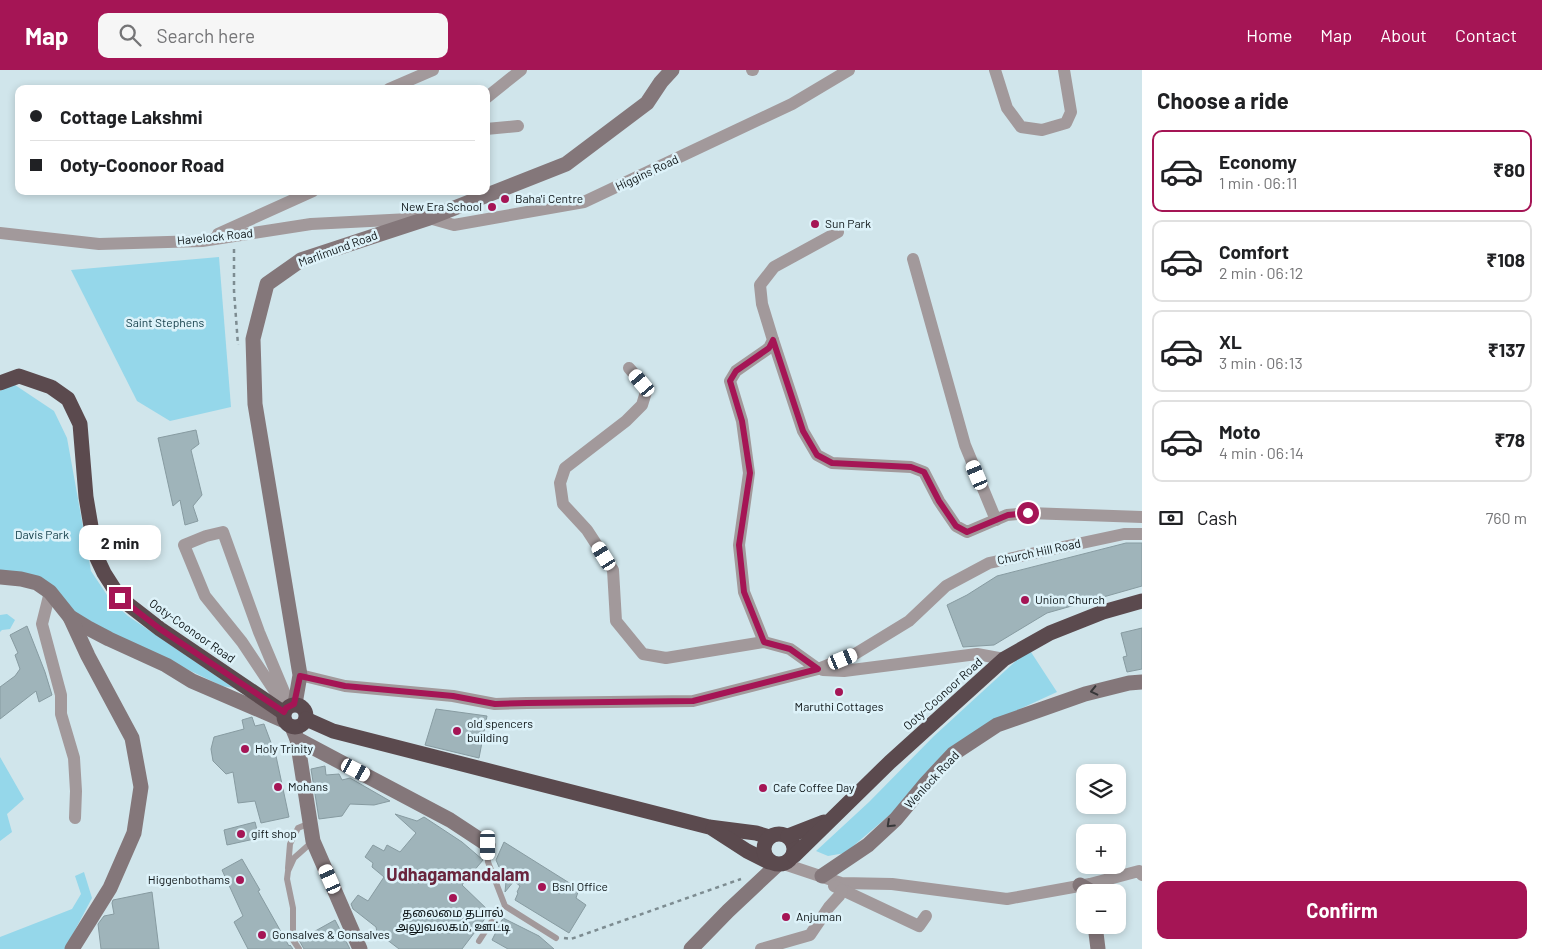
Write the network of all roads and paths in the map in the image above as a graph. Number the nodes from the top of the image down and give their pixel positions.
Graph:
1 (433, 70) edge
2 (521, 70) edge
3 (672, 70) edge
4 (676, 70) edge
5 (849, 70) edge
6 (995, 70) edge
7 (1064, 70) edge
8 (661, 82) junction
9 (398, 85) edge
10 (490, 95) edge
11 (518, 126) dead end
12 (490, 129) edge
13 (490, 194) edge
14 (304, 195) edge
15 (487, 195) edge
16 (429, 218) junction
17 (838, 232) dead end
18 (0, 234) edge
19 (232, 236) junction
20 (202, 241) junction
21 (913, 259) dead end
22 (773, 340) junction
23 (238, 348) dead end
24 (629, 368) dead end
25 (0, 383) edge
26 (1142, 517) edge
27 (996, 520) junction
28 (1142, 534) edge
29 (0, 577) edge
30 (50, 592) junction
31 (1142, 601) edge
32 (70, 617) junction
33 (764, 642) junction
34 (1004, 659) junction
35 (818, 669) junction
36 (300, 676) junction
37 (1142, 682) edge
38 (290, 717) junction
39 (834, 817) junction
40 (75, 818) dead end
41 (310, 823) junction
42 (709, 827) junction
43 (788, 836) junction
44 (769, 837) junction
45 (313, 841) junction
46 (488, 845) joint
47 (781, 862) junction
48 (288, 871) junction
49 (1142, 875) edge
50 (822, 876) junction
51 (741, 879) dead end
52 (1101, 884) edge
53 (842, 890) junction
54 (1076, 890) edge
55 (497, 913) dead end
56 (926, 916) dead end
57 (1097, 934) edge
58 (556, 938) dead end
59 (571, 939) dead end
60 (479, 941) dead end
61 (72, 949) edge
62 (299, 949) edge
63 (360, 949) edge
64 (691, 949) edge
65 (761, 949) edge
66 (1098, 949) edge

1 - 9 street
2 - 10 street
3 - 8 street, Marlimund Road
4 - 8 street
5 - 16 street, Higgins Road
6 - 7 street
8 - 13 street, Marlimund Road
11 - 12 street
14 - 20 street
15 - 16 street, Marlimund Road
16 - 19 street, Havelock Road
16 - 36 street, Marlimund Road
17 - 22 street
18 - 20 street, Havelock Road
19 - 20 street, Havelock Road
19 - 23 path
21 - 27 street
22 - 27 street
22 - 33 street
24 - 33 street
25 - 38 highway, Ooty-Coonoor Road
26 - 27 street
28 - 35 street, Church Hill Road
29 - 30 street
30 - 32 street
30 - 40 street
31 - 34 highway, Ooty-Coonoor Road
32 - 38 street
32 - 61 street
33 - 35 street
34 - 35 street
34 - 39 highway, Ooty-Coonoor Road
35 - 36 street
36 - 38 street, Marlimund Road
37 -> 50 street, Wenlock Road
38 - 38 street
38 - 41 street
38 - 42 highway, Ooty-Coonoor Road
38 - 46 street
39 - 43 highway
39 - 47 highway, Ooty-Coonoor Road
41 - 45 street
41 - 48 lane
42 - 44 highway
42 - 47 highway
43 - 44 highway
43 - 47 highway
44 - 47 highway
45 - 48 lane
45 - 63 street
46 - 58 lane
47 - 50 street
47 - 64 street
48 - 62 lane
49 - 52 street
50 - 53 street
50 - 54 street
51 - 59 path
53 - 56 street
53 - 65 street
55 - 60 lane
57 - 66 street

